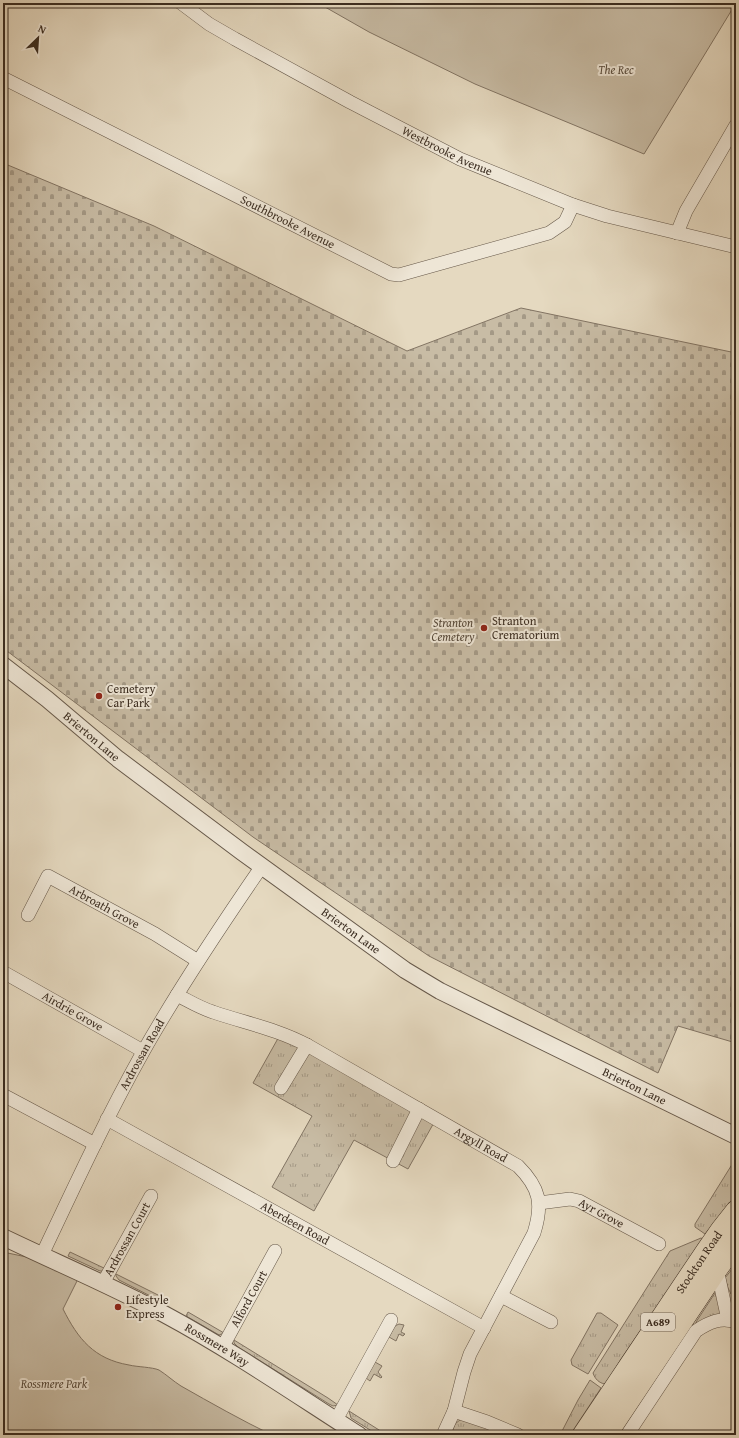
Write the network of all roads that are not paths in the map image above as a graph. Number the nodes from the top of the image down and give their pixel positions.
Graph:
1 (181, 3) edge
2 (3, 78) edge
3 (736, 125) edge
4 (573, 205) junction
5 (677, 233) junction
6 (736, 246) edge
7 (3, 665) edge
8 (262, 866) junction
9 (28, 915) dead end
10 (198, 960) junction
11 (3, 972) edge
12 (177, 995) junction
13 (307, 1045) junction
14 (143, 1051) junction
15 (281, 1088) dead end
16 (3, 1095) edge
17 (419, 1109) junction
18 (107, 1119) junction
19 (736, 1136) edge
20 (94, 1144) junction
21 (393, 1161) dead end
22 (151, 1196) dead end
23 (539, 1203) junction
24 (736, 1211) edge
25 (3, 1237) edge
26 (736, 1243) edge
27 (659, 1244) dead end
28 (275, 1251) dead end
29 (42, 1255) junction
30 (717, 1269) junction
31 (103, 1283) junction
32 (501, 1296) junction
33 (391, 1320) dead end
34 (732, 1321) edge
35 (551, 1322) dead end
36 (484, 1328) junction
37 (222, 1348) junction
38 (653, 1363) junction
39 (454, 1410) junction
40 (336, 1420) junction
41 (360, 1435) edge
42 (443, 1435) edge
43 (518, 1435) edge
44 (583, 1435) edge
45 (606, 1435) edge
46 (627, 1435) edge

1 - 4 street, Westbrooke Avenue
2 - 4 street, Southbrooke Avenue
3 - 5 street
4 - 5 street, Westbrooke Avenue
5 - 6 street, Westbrooke Avenue
7 - 8 street, Brierton Lane
8 - 10 street, Ardrossan Road
8 - 19 street, Brierton Lane
9 - 10 street, Arbroath Grove
10 - 12 street, Ardrossan Road
11 - 14 street, Airdrie Grove
12 - 13 street, Argyll Road
12 - 14 street, Ardrossan Road
13 - 15 street
13 - 17 street, Argyll Road
14 - 18 street, Ardrossan Road
16 - 20 street
17 - 21 street
17 - 23 street, Argyll Road
18 - 20 street, Ardrossan Road
18 - 36 street, Aberdeen Road
20 - 29 street, Ardrossan Road
22 - 31 street, Ardrossan Court
23 - 27 street, Ayr Grove
23 - 32 street, Argyll Road
24 - 38 highway, Stockton Road / A689
25 - 29 street, Rossmere Way
26 - 30 highway, Stockton Road / A689
28 - 37 street, Alford Court
29 - 31 street, Rossmere Way
30 - 34 street
30 - 38 highway, Stockton Road / A689
31 - 37 street, Rossmere Way
32 - 35 street
32 - 36 street, Argyll Road
33 - 40 street
34 - 38 street
36 - 39 street, Argyll Road
37 - 40 street, Rossmere Way
38 - 44 highway, Stockton Road / A689
38 - 45 highway, Stockton Road / A689
38 - 46 street, Stockton Road
39 - 42 street, Argyll Road
39 - 43 street
40 - 41 street, Rossmere Way

